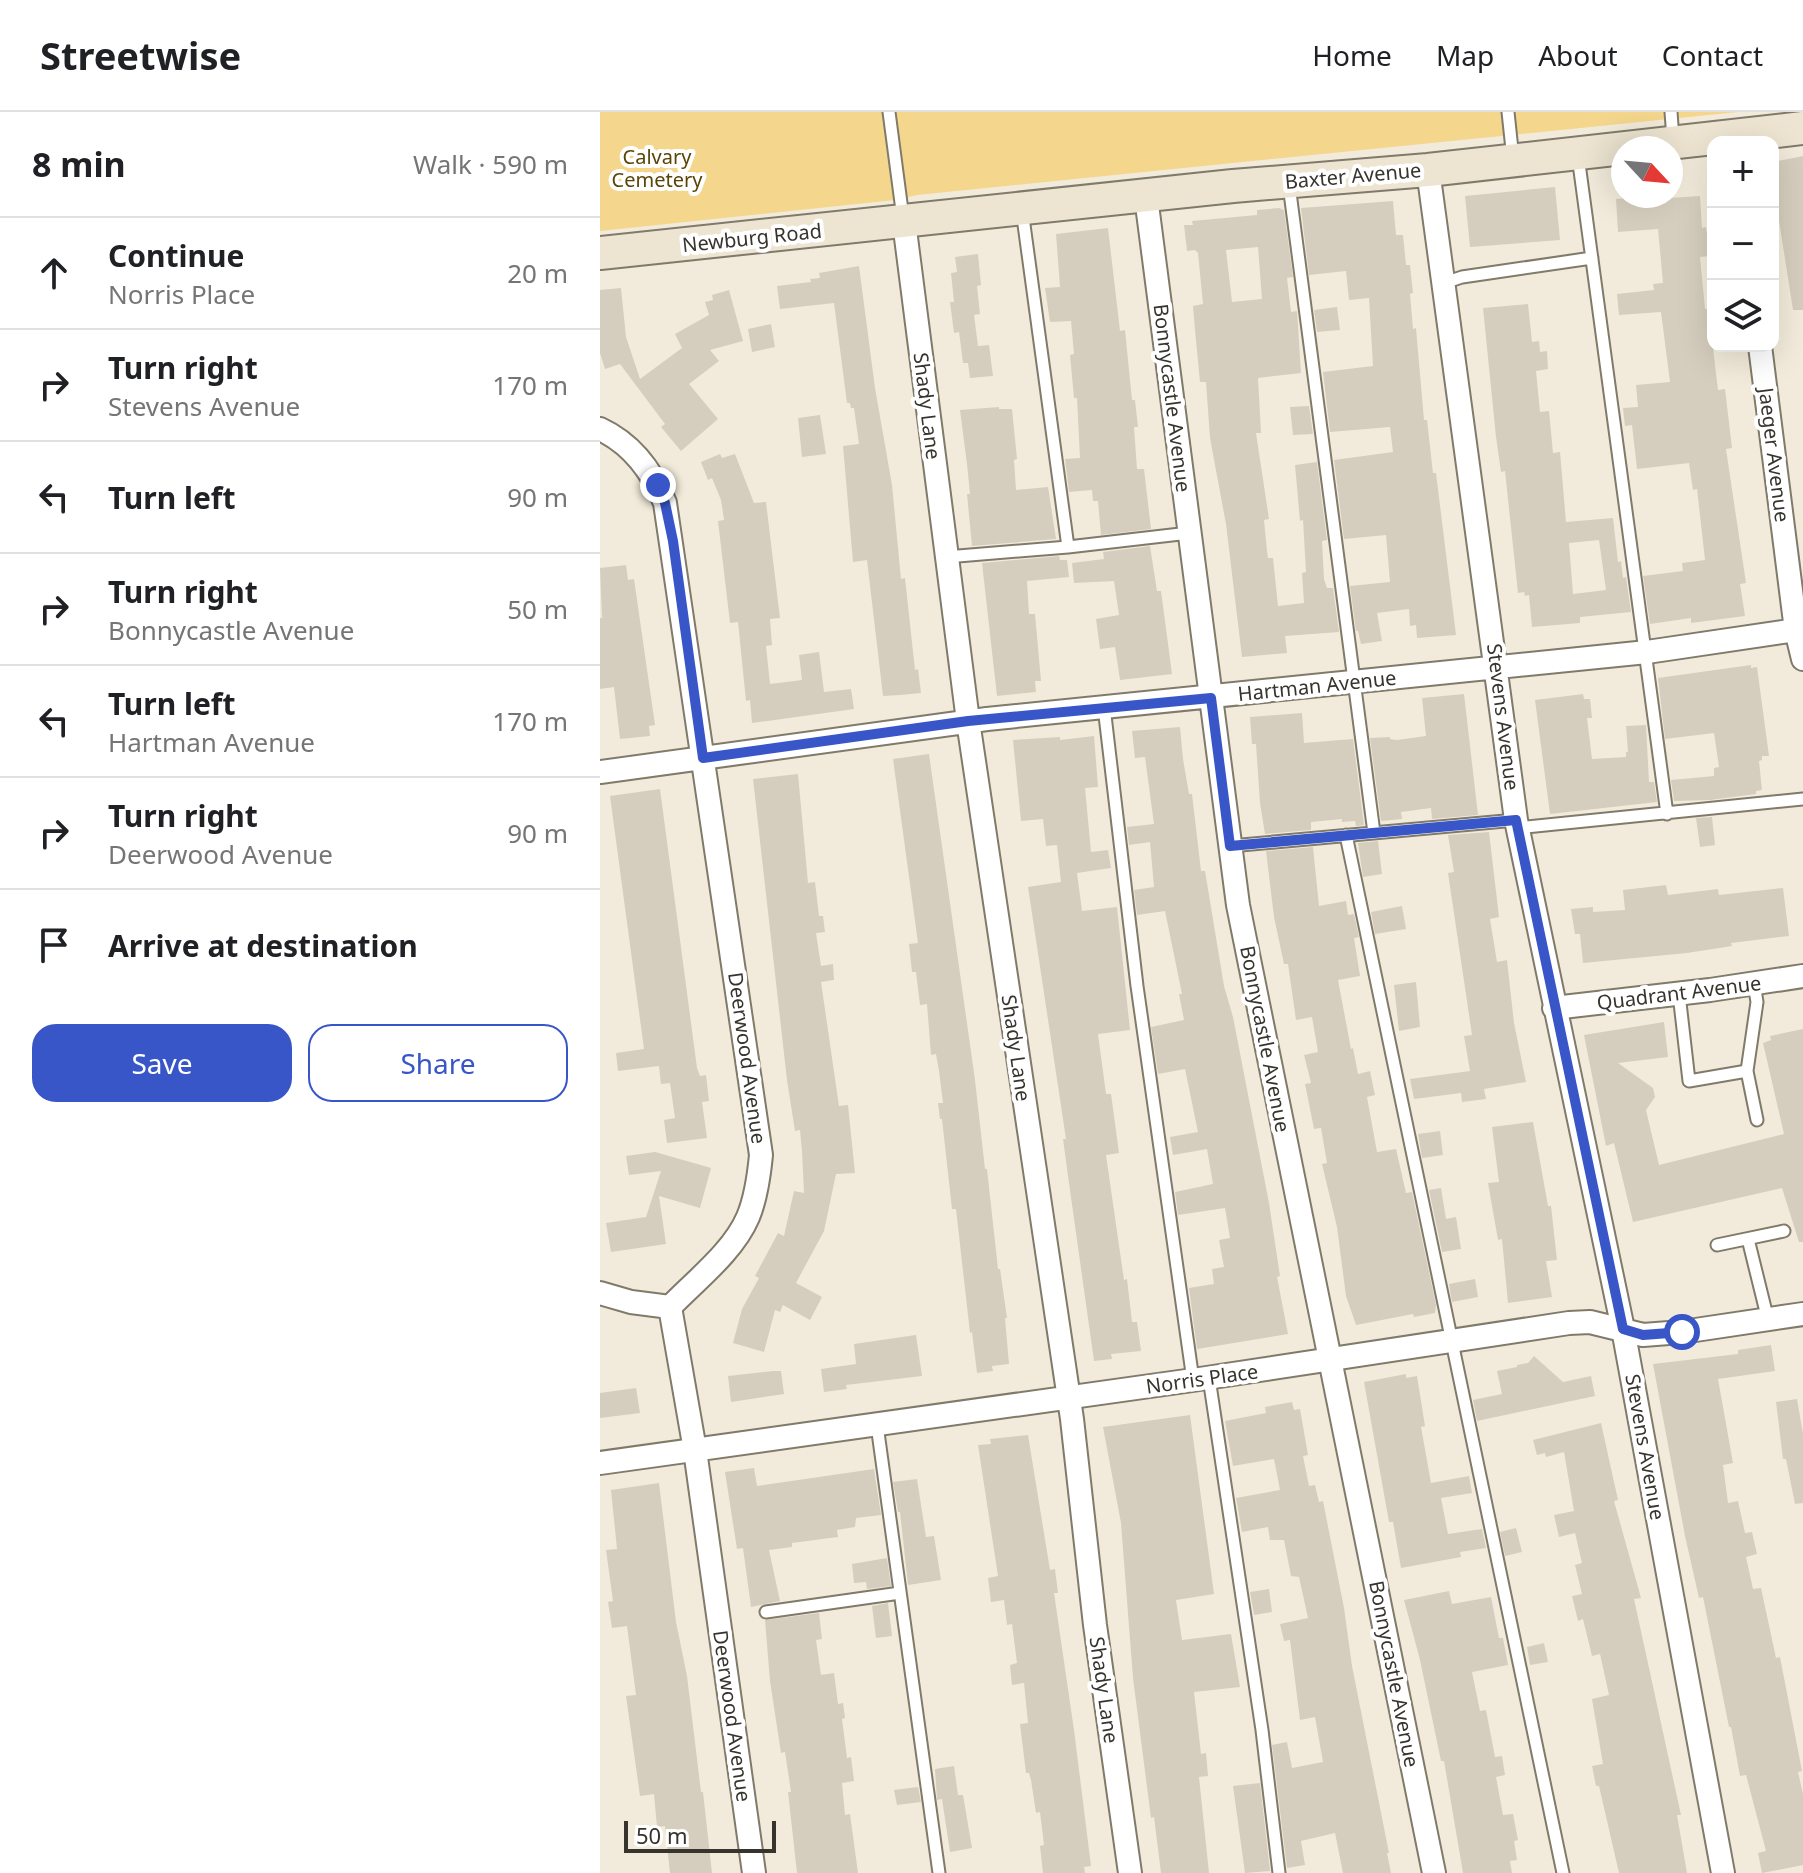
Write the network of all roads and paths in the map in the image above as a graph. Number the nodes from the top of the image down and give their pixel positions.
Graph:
1 (889, 112) edge
2 (1508, 112) edge
3 (1672, 127) edge
4 (1803, 128) edge
5 (1718, 136) edge
6 (1752, 136) edge
7 (1577, 153) junction
8 (1513, 160) junction
9 (1428, 170) junction
10 (1288, 181) junction
11 (1146, 197) junction
12 (1022, 210) junction
13 (904, 222) junction
14 (600, 253) edge
15 (1592, 258) junction
16 (1444, 283) junction
17 (1761, 352) edge
18 (600, 429) edge
19 (1189, 533) junction
20 (1068, 547) junction
21 (946, 557) junction
22 (1796, 630) junction
23 (1647, 652) junction
24 (1803, 659) edge
25 (1497, 668) junction
26 (1355, 682) junction
27 (1211, 698) junction
28 (1104, 707) junction
29 (968, 721) junction
30 (703, 758) junction
31 (600, 772) edge
32 (1803, 799) edge
33 (1667, 814) junction
34 (1516, 824) junction
35 (1374, 833) junction
36 (1346, 835) junction
37 (1230, 846) junction
38 (1803, 976) edge
39 (1754, 984) junction
40 (1679, 994) junction
41 (1554, 1008) junction
42 (1747, 1071) junction
43 (1757, 1120) dead end
44 (1784, 1231) dead end
45 (1748, 1239) junction
46 (1717, 1245) dead end
47 (600, 1293) edge
48 (670, 1307) junction
49 (1803, 1317) edge
50 (1768, 1320) junction
51 (1623, 1329) junction
52 (1451, 1342) junction
53 (1331, 1360) junction
54 (1201, 1379) junction
55 (1068, 1398) junction
56 (877, 1425) junction
57 (695, 1450) junction
58 (600, 1463) edge
59 (900, 1593) junction
60 (766, 1612) dead end
61 (754, 1873) edge
62 (939, 1873) edge
63 (1130, 1873) edge
64 (1279, 1873) edge
65 (1434, 1873) edge
66 (1563, 1873) edge
67 (1723, 1873) edge

1 - 13 lane
2 - 8 lane
3 - 5 main road, Baxter Avenue
3 - 7 main road, Baxter Avenue
4 - 6 main road, Baxter Avenue
7 - 8 main road, Baxter Avenue
7 - 15 lane
8 - 9 main road, Baxter Avenue
9 - 10 main road, Baxter Avenue
9 - 16 street, Stevens Avenue
10 - 11 main road, Baxter Avenue
10 - 26 lane
11 - 12 main road, Baxter Avenue
11 - 19 street, Bonnycastle Avenue
12 - 13 main road, Baxter Avenue
12 - 20 lane
13 - 14 main road, Newburg Road
13 - 21 street, Shady Lane
15 - 16 lane
15 - 23 lane
16 - 25 street, Stevens Avenue
17 - 22 street, Jaeger Avenue
18 - 30 street, Deerwood Avenue
19 - 20 lane
19 - 27 street, Bonnycastle Avenue
20 - 21 lane
21 - 29 street, Shady Lane
22 - 23 street, Hartman Avenue
22 - 24 street, Jaeger Avenue
23 - 25 street, Hartman Avenue
23 - 33 lane
25 - 26 street, Hartman Avenue
25 - 34 street, Stevens Avenue
26 - 27 street, Hartman Avenue
26 - 35 lane
27 - 28 street, Hartman Avenue
27 - 37 street, Bonnycastle Avenue
28 - 29 street, Hartman Avenue
28 - 54 lane
29 - 30 street, Hartman Avenue
29 - 55 street, Shady Lane
30 - 31 street, Hartman Avenue
30 - 48 street, Deerwood Avenue
32 - 33 lane
33 - 34 lane
34 - 35 lane
34 - 41 street, Stevens Avenue
35 - 36 lane
36 - 37 lane
36 - 52 lane
37 - 53 street, Bonnycastle Avenue
38 - 39 street, Quadrant Avenue
39 - 40 street, Quadrant Avenue
39 - 42 lane
40 - 41 street, Quadrant Avenue
40 - 42 lane
41 - 51 street, Stevens Avenue
42 - 43 lane
44 - 45 lane
45 - 46 lane
45 - 50 lane
47 - 48 street
48 - 57 street, Deerwood Avenue
49 - 50 street, Norris Place
50 - 51 street, Norris Place
51 - 52 street, Norris Place
51 - 67 street, Stevens Avenue
52 - 53 street, Norris Place
52 - 66 lane
53 - 54 street, Norris Place
53 - 65 street, Bonnycastle Avenue
54 - 55 street, Norris Place
54 - 64 lane
55 - 56 street, Norris Place
55 - 63 street, Shady Lane
56 - 57 street, Norris Place
56 - 59 lane
57 - 58 street, Norris Place
57 - 61 street, Deerwood Avenue
59 - 60 lane
59 - 62 lane

